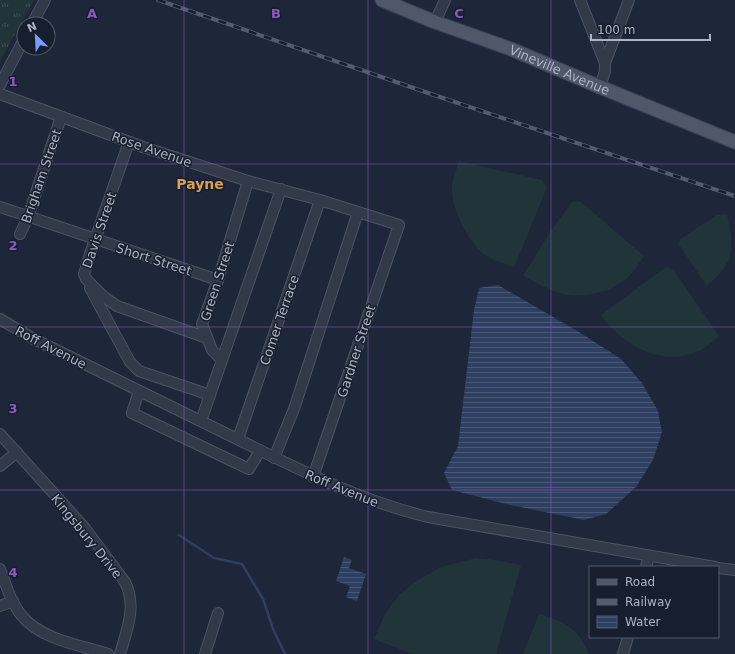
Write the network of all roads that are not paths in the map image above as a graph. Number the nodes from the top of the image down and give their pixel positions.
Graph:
1 (45, 0) edge
2 (382, 0) edge
3 (445, 0) edge
4 (580, 0) edge
5 (629, 0) edge
6 (36, 16) edge
7 (435, 22) junction
8 (16, 54) edge
9 (605, 63) junction
10 (0, 85) edge
11 (600, 87) junction
12 (0, 94) edge
13 (61, 117) junction
14 (129, 142) junction
15 (735, 142) edge
16 (248, 181) junction
17 (281, 189) junction
18 (320, 200) junction
19 (0, 207) edge
20 (358, 212) junction
21 (28, 217) junction
22 (399, 225) joint
23 (20, 234) dead end
24 (96, 240) junction
25 (86, 279) junction
26 (218, 280) junction
27 (0, 319) edge
28 (206, 338) junction
29 (222, 360) junction
30 (139, 390) junction
31 (210, 395) junction
32 (201, 421) junction
33 (0, 434) edge
34 (238, 439) junction
35 (260, 451) junction
36 (17, 452) junction
37 (274, 458) junction
38 (0, 466) edge
39 (313, 477) junction
40 (648, 556) junction
41 (646, 566) edge
42 (711, 566) edge
43 (719, 567) edge
44 (0, 569) edge
45 (735, 570) edge
46 (13, 601) junction
47 (0, 606) edge
48 (218, 613) dead end
49 (628, 638) edge
50 (108, 654) edge
51 (120, 654) edge
52 (205, 654) edge
53 (623, 654) edge

1 - 6 street
2 - 7 main road, Vineville Avenue
3 - 7 street
4 - 9 street
5 - 9 street
7 - 11 main road, Vineville Avenue
8 - 10 street
9 - 11 street
11 - 15 main road, Vineville Avenue
12 - 13 street, Rose Avenue
13 - 14 street, Rose Avenue
13 - 21 street, Brigham Street
14 - 16 street, Rose Avenue
14 - 24 street, Davis Street
16 - 17 street, Rose Avenue
16 - 26 street, Green Street
17 - 18 street, Rose Avenue
17 - 29 street
18 - 20 street, Rose Avenue
18 - 34 street, Comer Terrace
19 - 21 street, Short Street
20 - 22 street, Rose Avenue
20 - 37 street
21 - 23 street, Brigham Street
21 - 24 street, Short Street
22 - 39 street, Gardner Street
24 - 25 street, Davis Street
24 - 26 street, Short Street
25 - 28 street, Davis Street
25 - 31 street
26 - 28 street, Green Street
27 - 30 street, Roff Avenue
28 - 29 street, Green Street
29 - 31 street
30 - 32 street, Roff Avenue
30 - 35 street
31 - 32 street
32 - 34 street, Roff Avenue
33 - 36 street, Kingsbury Drive
34 - 35 street, Roff Avenue
35 - 37 street, Roff Avenue
36 - 38 street
36 - 51 street, Kingsbury Drive
37 - 39 street, Roff Avenue
39 - 40 street, Roff Avenue
40 - 41 street
40 - 42 street, Roff Avenue
43 - 45 street, Roff Avenue
44 - 46 street
46 - 47 street
46 - 50 street
48 - 52 street
49 - 53 street

